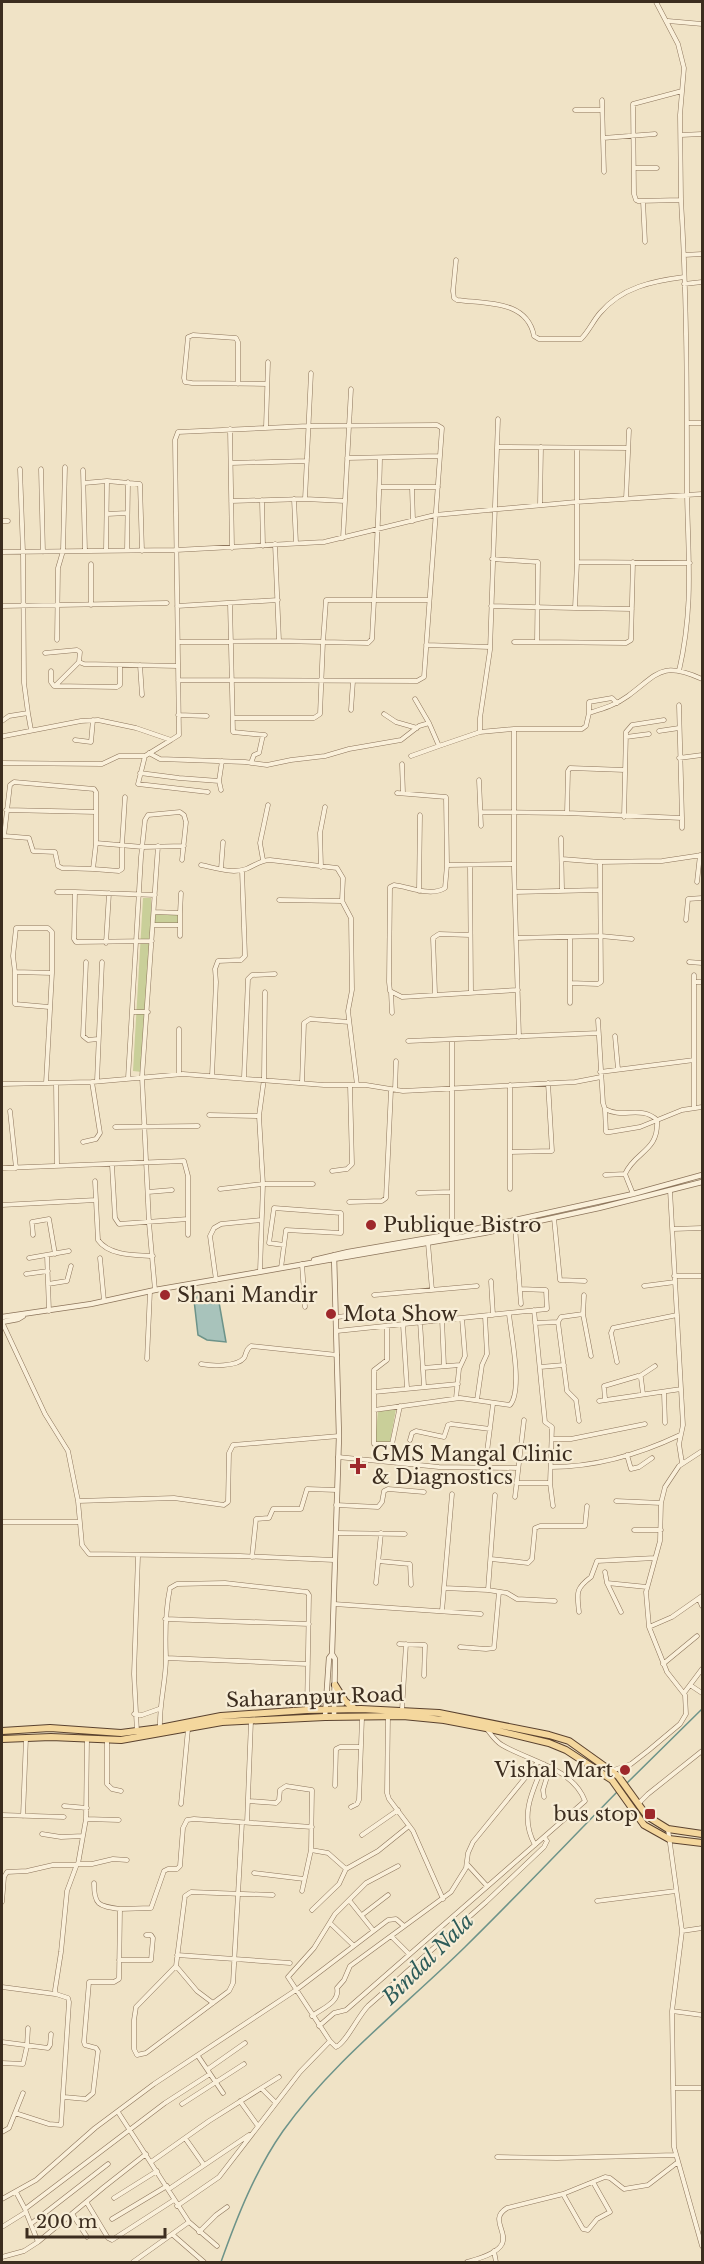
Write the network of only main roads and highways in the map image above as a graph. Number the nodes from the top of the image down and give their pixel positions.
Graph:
1 (335, 1685) road end
2 (327, 1694) road end
3 (356, 1709) junction
4 (309, 1710) junction
5 (325, 1713) junction
6 (334, 1713) junction
7 (221, 1719) junction
8 (485, 1724) junction
9 (2, 1731) edge
10 (2, 1739) edge
11 (635, 1807) junction
12 (702, 1834) edge
13 (702, 1843) edge

1 - 3 main road
2 - 4 main road
3 - 6 main road, Saharanpur Road
3 - 8 main road, Saharanpur Road
4 - 5 main road, Saharanpur Road
4 - 7 main road, Saharanpur Road
5 - 6 main road, Saharanpur Road
5 - 7 main road, Saharanpur Road
6 - 8 main road, Saharanpur Road
7 - 9 main road, Saharanpur Road
7 - 10 main road, Saharanpur Road
8 - 11 main road, Saharanpur Road
11 - 12 main road
11 - 13 main road

